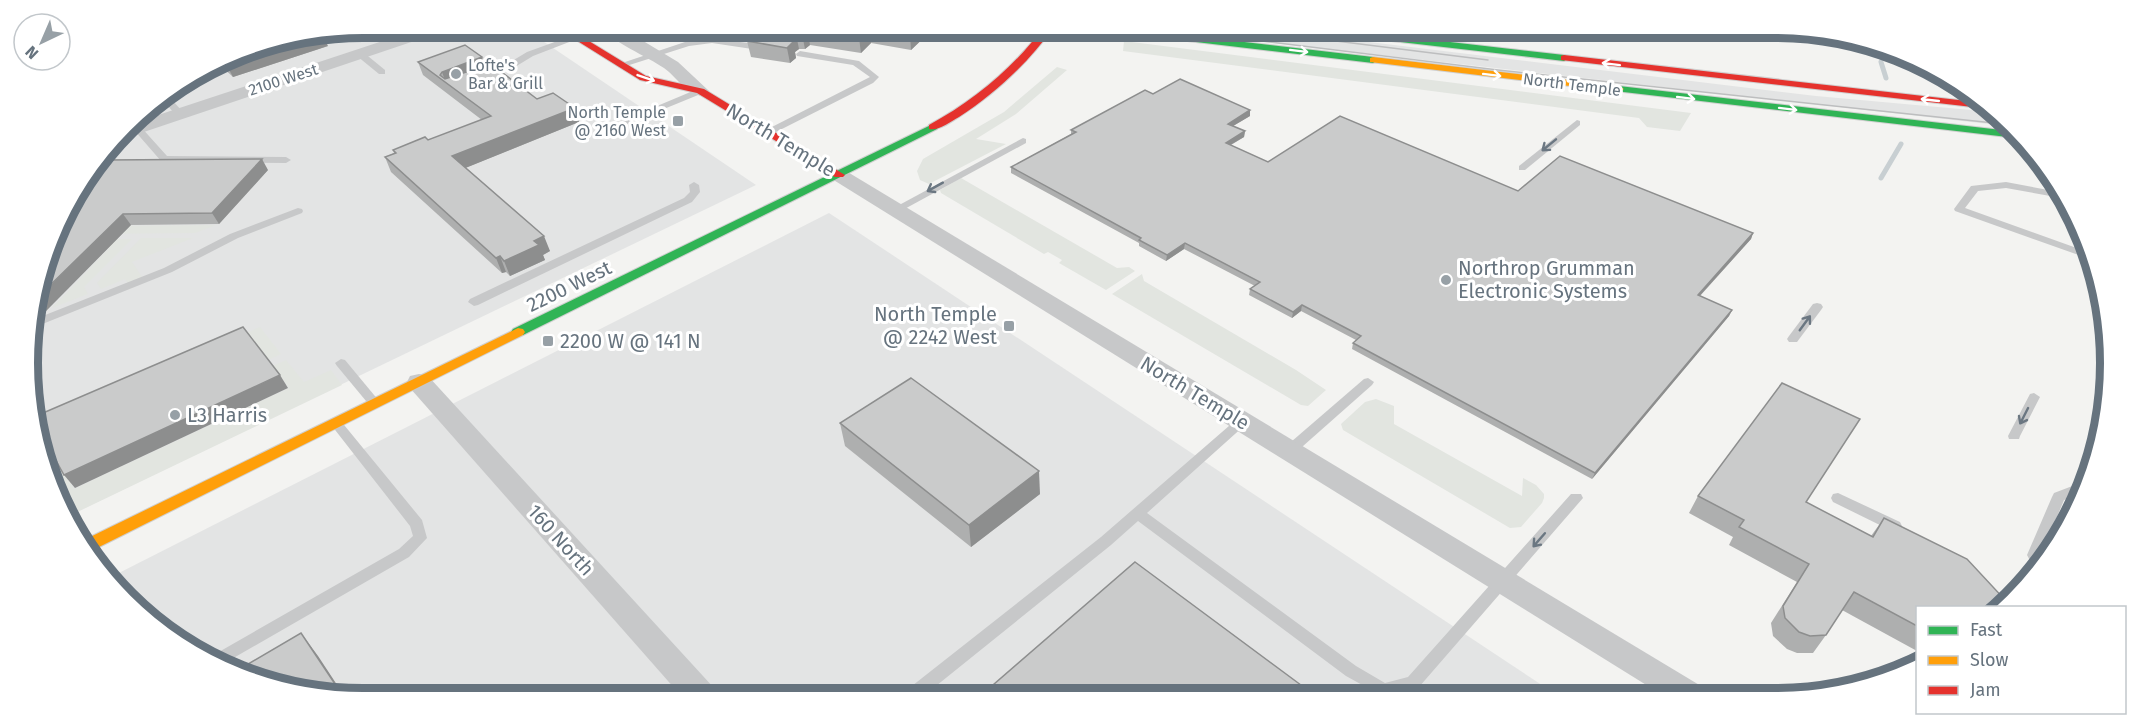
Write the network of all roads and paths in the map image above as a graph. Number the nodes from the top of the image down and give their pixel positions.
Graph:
1 (398, 38) edge
2 (573, 38) edge
3 (578, 38) edge
4 (625, 38) edge
5 (1041, 38) edge
6 (1188, 38) edge
7 (1392, 38) edge
8 (759, 47) edge
9 (652, 53) junction
10 (360, 54) junction
11 (800, 54) dead end
12 (620, 65) junction
13 (382, 72) dead end
14 (483, 77) edge
15 (700, 91) junction
16 (1972, 104) edge
17 (1577, 123) dead end
18 (142, 124) edge
19 (612, 127) dead end
20 (134, 132) edge
21 (769, 132) junction
22 (2006, 134) edge
23 (1023, 141) dead end
24 (286, 160) dead end
25 (1522, 168) dead end
26 (838, 175) junction
27 (694, 185) dead end
28 (2053, 194) edge
29 (896, 210) junction
30 (298, 211) dead end
31 (2081, 253) edge
32 (474, 302) dead end
33 (1817, 307) dead end
34 (40, 321) edge
35 (1793, 339) dead end
36 (341, 363) dead end
37 (418, 382) junction
38 (1368, 382) dead end
39 (2034, 397) dead end
40 (376, 404) junction
41 (1241, 422) junction
42 (336, 423) junction
43 (2014, 436) dead end
44 (1289, 451) junction
45 (2074, 492) edge
46 (1576, 498) dead end
47 (1838, 498) dead end
48 (1137, 513) junction
49 (1911, 534) edge
50 (92, 544) edge
51 (2036, 558) edge
52 (1502, 581) junction
53 (222, 656) edge
54 (694, 688) edge
55 (922, 688) edge
56 (1381, 688) edge
57 (1391, 688) edge
58 (1677, 688) edge

1 - 10 street, 2100 West
2 - 14 lane
3 - 12 main road, North Temple
4 - 9 street, North Temple
5 - 26 main road, 2200 West
6 -> 22 main road, North Temple
16 -> 7 main road, North Temple
8 - 9 lane
9 - 12 lane
9 - 15 street, North Temple
10 - 13 lane
10 - 18 street, 2100 West
11 - 21 lane
12 -> 15 main road, North Temple
15 - 19 lane
15 - 21 main road, North Temple
17 -> 25 lane
20 - 24 lane
21 - 26 main road, North Temple
23 -> 29 lane
26 - 29 street, North Temple
26 - 37 main road, 2200 West
27 - 32 lane
28 - 31 lane
29 - 41 street, North Temple
30 - 34 lane
35 -> 33 lane
36 - 40 lane
37 - 40 main road, 2200 West
37 - 54 street, 160 North
38 - 44 lane
39 -> 43 lane
40 - 42 main road, 2200 West
41 - 44 street, North Temple
41 - 48 lane
42 - 50 main road, 2200 West
42 - 53 lane
44 - 52 street, North Temple
45 - 51 lane
46 -> 52 lane
47 - 49 lane
48 - 55 lane
48 - 56 lane
52 - 57 lane
52 - 58 street, North Temple

